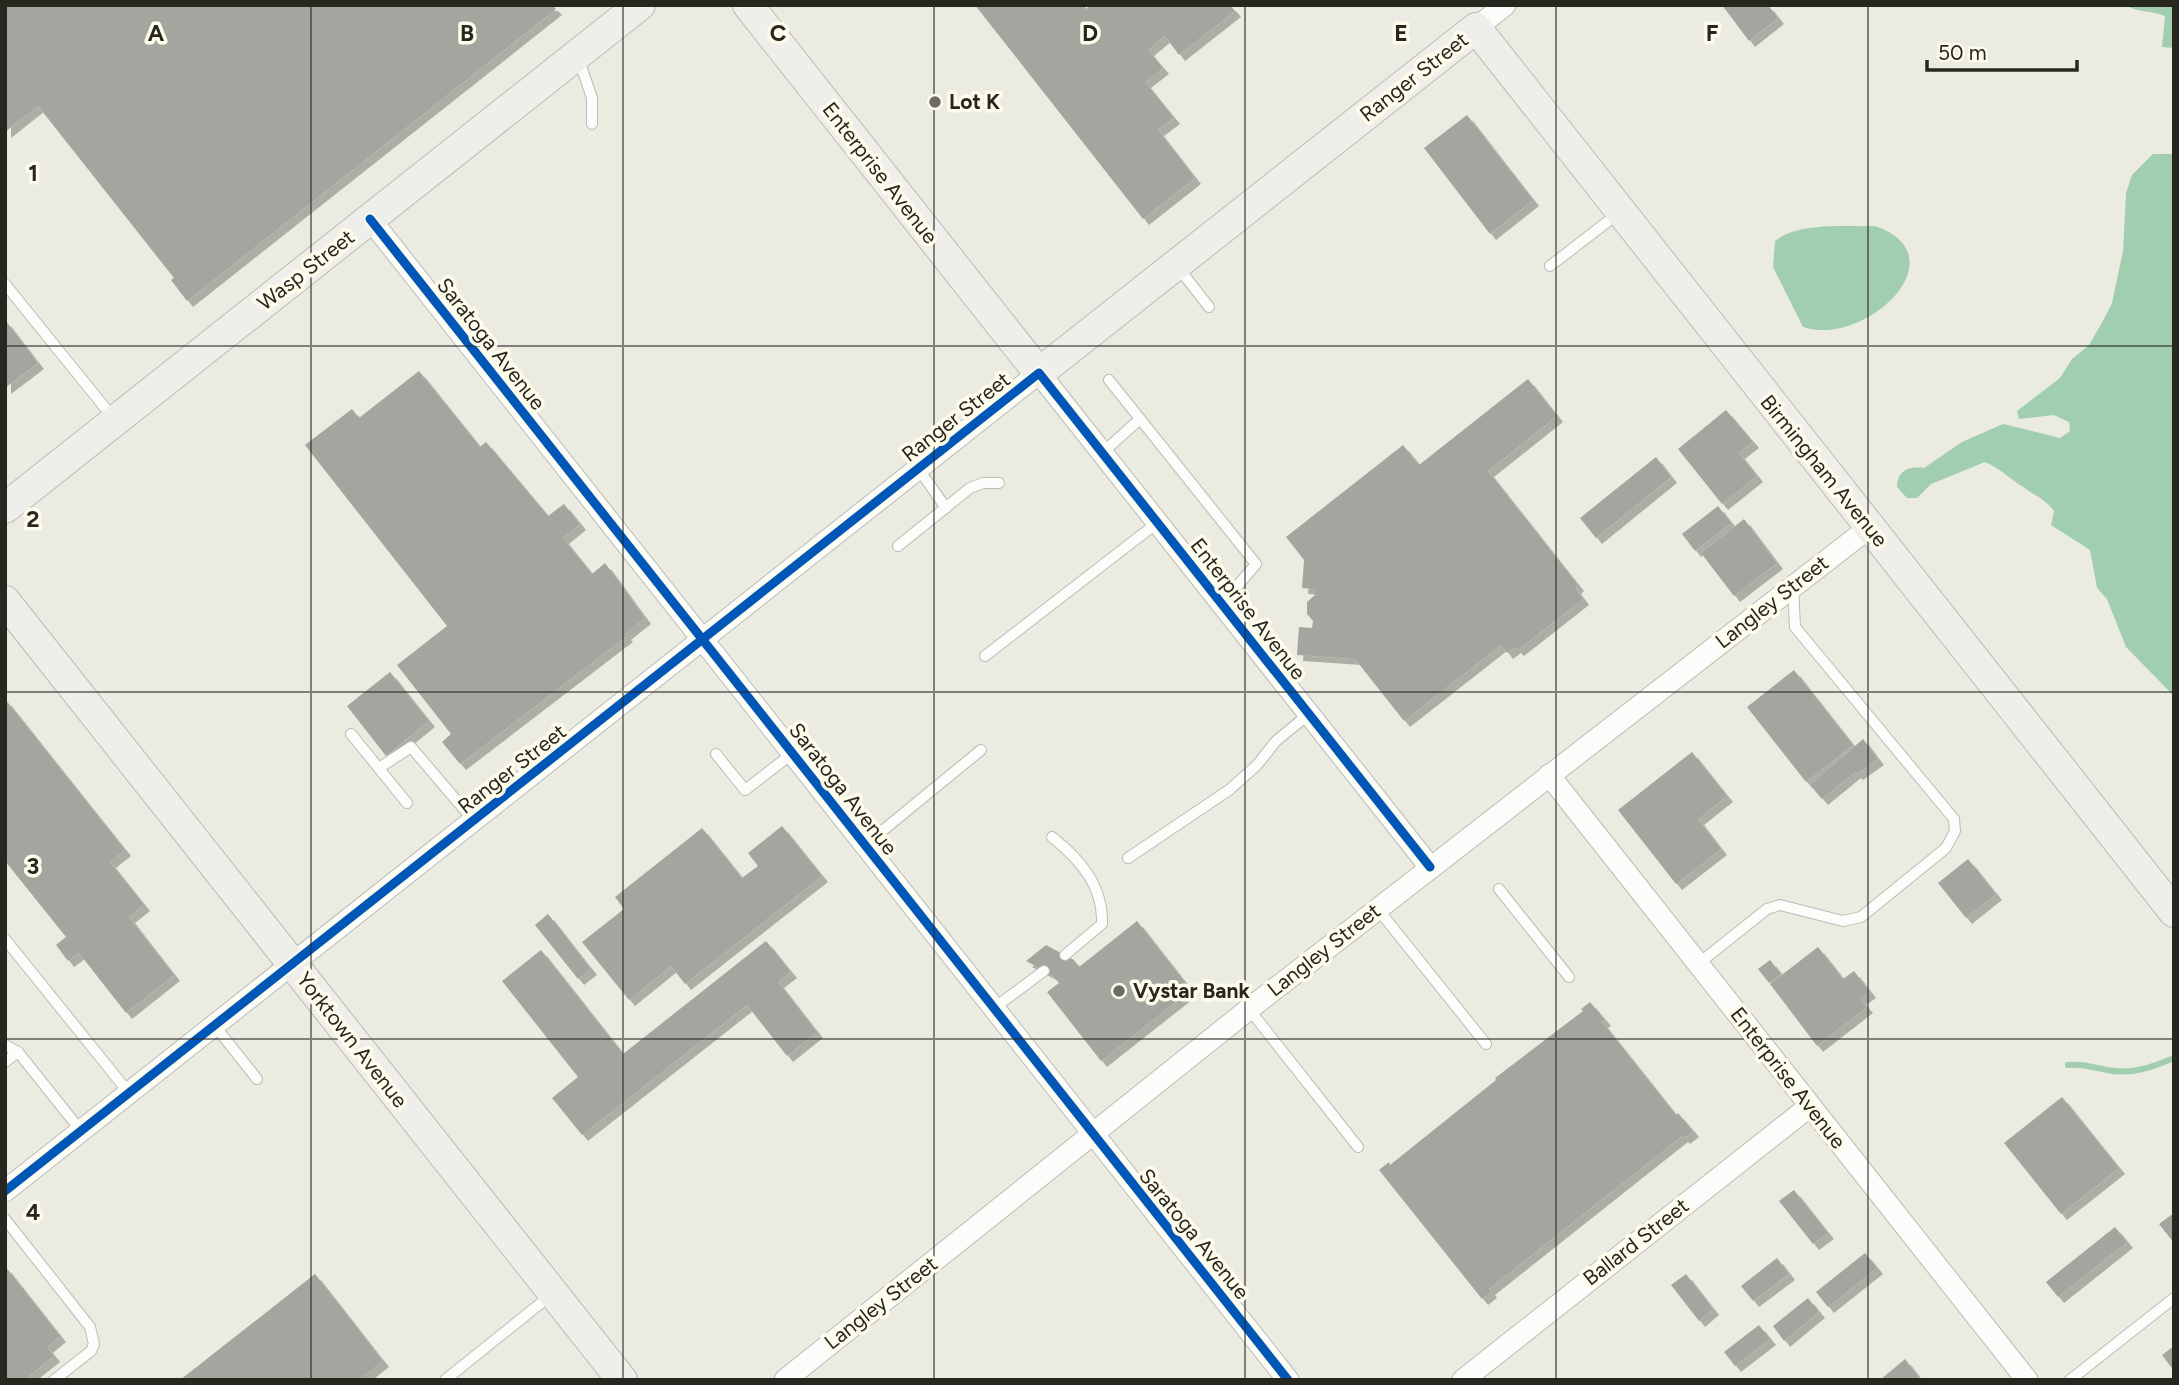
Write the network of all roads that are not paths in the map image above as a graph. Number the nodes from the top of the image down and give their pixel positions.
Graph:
1 (640, 5) edge
2 (748, 5) edge
3 (1505, 5) edge
4 (1476, 28) junction
5 (577, 55) junction
6 (592, 124) dead end
7 (1620, 212) junction
8 (370, 219) junction
9 (1175, 264) junction
10 (1550, 266) dead end
11 (5, 284) edge
12 (1209, 307) dead end
13 (1039, 373) junction
14 (1109, 380) dead end
15 (1140, 419) junction
16 (116, 421) junction
17 (1102, 453) junction
18 (919, 468) junction
19 (999, 483) dead end
20 (5, 508) edge
21 (946, 508) junction
22 (1157, 523) junction
23 (1870, 527) junction
24 (898, 546) dead end
25 (1793, 585) junction
26 (5, 601) edge
27 (1222, 604) junction
28 (703, 640) junction
29 (985, 656) dead end
30 (1309, 715) junction
31 (351, 734) dead end
32 (981, 750) dead end
33 (793, 753) junction
34 (716, 754) dead end
35 (379, 768) junction
36 (1549, 775) junction
37 (407, 803) dead end
38 (474, 821) junction
39 (1052, 837) dead end
40 (865, 845) junction
41 (1128, 858) dead end
42 (1430, 867) junction
43 (1499, 889) dead end
44 (1377, 908) junction
45 (2174, 912) edge
46 (5, 939) edge
47 (1065, 955) dead end
48 (1698, 964) junction
49 (292, 965) junction
50 (1044, 971) dead end
51 (1569, 977) dead end
52 (994, 1008) junction
53 (1249, 1009) junction
54 (215, 1026) junction
55 (1486, 1044) dead end
56 (5, 1045) edge
57 (18, 1052) junction
58 (5, 1062) edge
59 (257, 1079) dead end
60 (129, 1093) junction
61 (1810, 1106) junction
62 (80, 1131) junction
63 (1093, 1134) junction
64 (1358, 1147) dead end
65 (5, 1191) edge
66 (5, 1219) edge
67 (553, 1293) junction
68 (2174, 1298) edge
69 (54, 1380) edge
70 (445, 1380) edge
71 (622, 1380) edge
72 (785, 1380) edge
73 (1288, 1380) edge
74 (1463, 1380) edge
75 (2027, 1380) edge
76 (2070, 1380) edge

1 - 5 main road, Wasp Street
2 - 13 main road, Enterprise Avenue
3 - 4 street, Ranger Street
4 - 7 main road, Birmingham Avenue
4 - 9 main road, Ranger Street
5 - 6 lane
5 - 8 main road, Wasp Street
7 - 10 lane
7 - 23 main road, Birmingham Avenue
8 - 16 main road, Wasp Street
8 - 28 street, Saratoga Avenue
9 - 12 lane
9 - 13 main road, Ranger Street
11 - 16 lane
13 - 17 street, Enterprise Avenue
13 - 18 street, Ranger Street
14 - 15 lane
15 - 17 lane
15 - 27 lane
16 - 20 main road, Wasp Street
17 - 22 street, Enterprise Avenue
18 - 21 lane
18 - 28 street, Ranger Street
19 - 21 lane
21 - 24 lane
22 - 27 street, Enterprise Avenue
22 - 29 lane
23 - 25 street, Langley Street
23 - 45 main road, Birmingham Avenue
25 - 36 street, Langley Street
25 - 48 lane
26 - 49 main road, Yorktown Avenue
27 - 30 street, Enterprise Avenue
28 - 33 street, Saratoga Avenue
28 - 38 street, Ranger Street
30 - 41 lane
30 - 42 street, Enterprise Avenue
31 - 35 lane
32 - 40 lane
33 - 34 lane
33 - 40 street, Saratoga Avenue
35 - 37 lane
35 - 38 lane
36 - 42 street, Langley Street
36 - 48 street, Enterprise Avenue
38 - 49 street, Ranger Street
39 - 47 lane
40 - 52 street, Saratoga Avenue
42 - 44 street, Langley Street
43 - 51 lane
44 - 53 street, Langley Street
44 - 55 lane
46 - 60 lane
48 - 61 street, Enterprise Avenue
49 - 54 street, Ranger Street
49 - 67 main road, Yorktown Avenue
50 - 52 lane
52 - 63 street, Saratoga Avenue
53 - 63 street, Langley Street
53 - 64 lane
54 - 59 lane
54 - 60 street, Ranger Street
56 - 57 lane
57 - 58 lane
57 - 62 lane
60 - 62 street, Ranger Street
61 - 74 street, Ballard Street
61 - 75 street, Enterprise Avenue
62 - 65 street, Ranger Street
63 - 72 street, Langley Street
63 - 73 street, Saratoga Avenue
66 - 69 lane
67 - 70 lane
67 - 71 main road, Yorktown Avenue
68 - 76 lane

